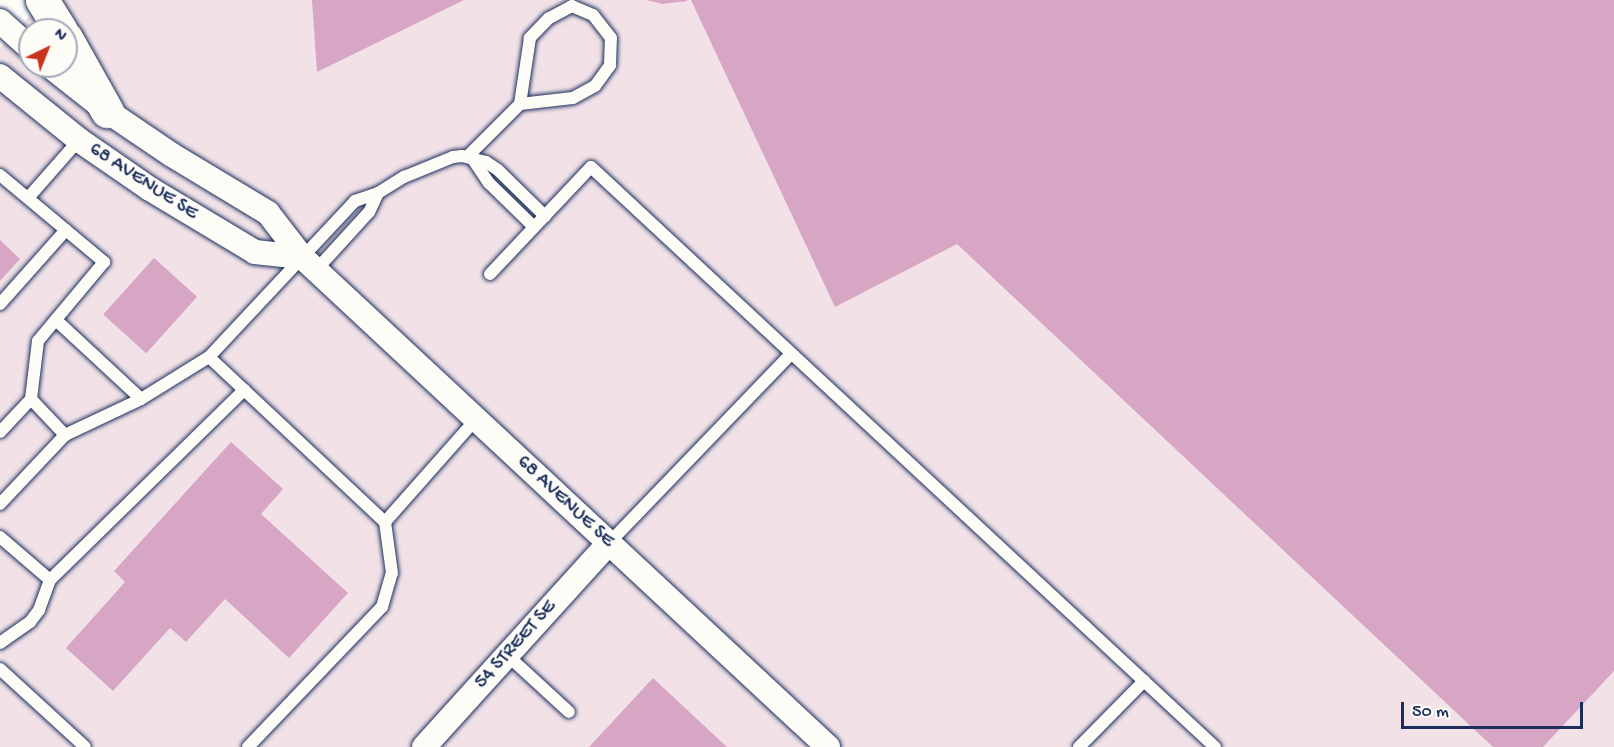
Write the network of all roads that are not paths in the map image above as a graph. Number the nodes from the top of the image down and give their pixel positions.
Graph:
1 (42, 0) edge
2 (53, 18) edge
3 (0, 21) edge
4 (18, 37) edge
5 (78, 59) edge
6 (0, 76) edge
7 (65, 78) edge
8 (520, 104) junction
9 (107, 111) junction
10 (79, 140) junction
11 (470, 158) junction
12 (0, 174) edge
13 (378, 193) junction
14 (28, 198) junction
15 (544, 216) junction
16 (534, 227) junction
17 (66, 230) junction
18 (309, 264) junction
19 (490, 274) dead end
20 (0, 304) edge
21 (56, 320) junction
22 (791, 354) junction
23 (209, 357) junction
24 (244, 390) junction
25 (31, 399) junction
26 (141, 399) junction
27 (476, 419) junction
28 (0, 432) edge
29 (65, 435) junction
30 (0, 504) edge
31 (385, 522) junction
32 (0, 537) edge
33 (609, 543) junction
34 (50, 580) junction
35 (0, 643) edge
36 (507, 655) junction
37 (0, 669) edge
38 (1144, 681) junction
39 (569, 712) dead end
40 (85, 747) edge
41 (248, 747) edge
42 (424, 747) edge
43 (828, 747) edge
44 (1079, 747) edge
45 (1215, 747) edge

1 - 2 main road
3 - 4 street
5 - 9 main road
6 - 10 street, 68 AVENUE SE
7 - 9 street, 68 AVENUE SE
8 - 8 lane
8 - 11 lane
9 - 18 street, 68 AVENUE SE
10 - 14 lane
10 - 18 street, 68 AVENUE SE
11 - 13 lane
11 - 15 lane
11 - 16 lane
12 - 14 lane
13 - 18 lane
13 - 18 lane
14 - 17 lane
15 - 16 lane
15 - 22 lane
16 - 19 lane
17 - 20 lane
17 - 21 lane
18 - 23 lane
18 - 27 street, 68 AVENUE SE
21 - 25 lane
21 - 26 lane
22 - 33 lane
22 - 38 lane
23 - 24 lane
23 - 26 lane
24 - 31 lane
24 - 34 lane
25 - 28 lane
25 - 29 lane
26 - 29 lane
27 - 31 lane
27 - 33 street, 68 AVENUE SE
29 - 30 lane
31 - 41 lane
32 - 34 lane
33 - 36 street, 54 STREET SE
33 - 43 street, 68 AVENUE SE
34 - 35 lane
36 - 39 lane
36 - 42 street, 54 STREET SE
37 - 40 lane
38 - 44 lane
38 - 45 lane

